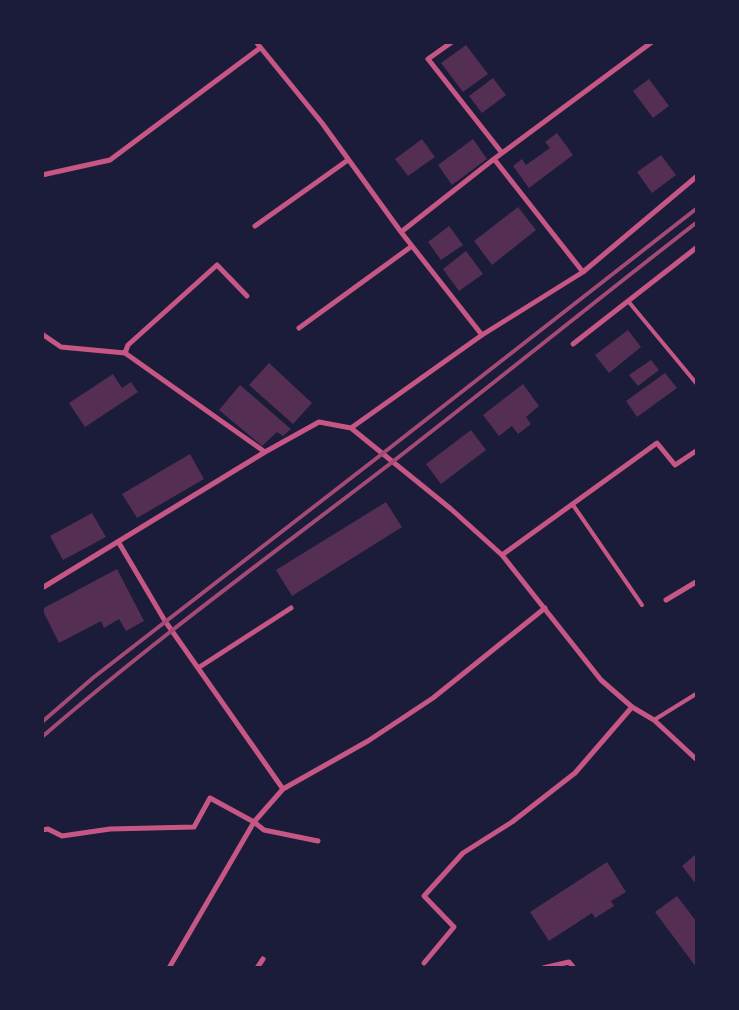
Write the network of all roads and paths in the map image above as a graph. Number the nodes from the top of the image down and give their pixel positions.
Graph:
1 (256, 42) edge
2 (452, 42) edge
3 (652, 42) edge
4 (260, 48) junction
5 (502, 153) junction
6 (348, 160) junction
7 (494, 160) junction
8 (42, 175) edge
9 (696, 177) edge
10 (255, 226) dead end
11 (401, 232) junction
12 (412, 246) junction
13 (696, 248) edge
14 (583, 272) junction
15 (247, 296) dead end
16 (628, 301) junction
17 (299, 328) dead end
18 (42, 334) edge
19 (482, 335) junction
20 (573, 344) dead end
21 (125, 353) junction
22 (696, 383) edge
23 (351, 428) junction
24 (696, 450) edge
25 (265, 452) junction
26 (574, 505) junction
27 (119, 543) junction
28 (502, 555) junction
29 (696, 582) edge
30 (42, 588) edge
31 (666, 600) dead end
32 (642, 605) dead end
33 (291, 608) dead end
34 (545, 608) junction
35 (198, 668) junction
36 (696, 694) edge
37 (632, 707) junction
38 (654, 720) junction
39 (696, 759) edge
40 (283, 789) junction
41 (254, 822) junction
42 (42, 830) edge
43 (318, 841) dead end
44 (263, 959) dead end
45 (424, 963) dead end
46 (170, 968) edge
47 (257, 968) edge
48 (543, 968) edge
49 (574, 968) edge

1 - 4 street
2 - 5 street
3 - 5 street
4 - 6 street
4 - 8 street
5 - 7 street
6 - 10 street
6 - 11 street
7 - 11 street
7 - 14 street
9 - 14 street
11 - 12 street
12 - 17 street
12 - 19 street
13 - 16 street
14 - 19 street
15 - 21 street
16 - 20 street
16 - 22 lane
18 - 21 street
19 - 23 street
21 - 25 street
23 - 25 street
23 - 28 street
24 - 26 street
25 - 27 street
26 - 28 street
26 - 32 lane
27 - 30 street
27 - 35 street
28 - 34 street
29 - 31 street
33 - 35 street
34 - 37 street
34 - 40 street
35 - 40 street
36 - 38 lane
37 - 38 street
37 - 45 street
38 - 39 street
40 - 41 street
41 - 42 street
41 - 43 street
41 - 46 street
44 - 47 street
48 - 49 street

